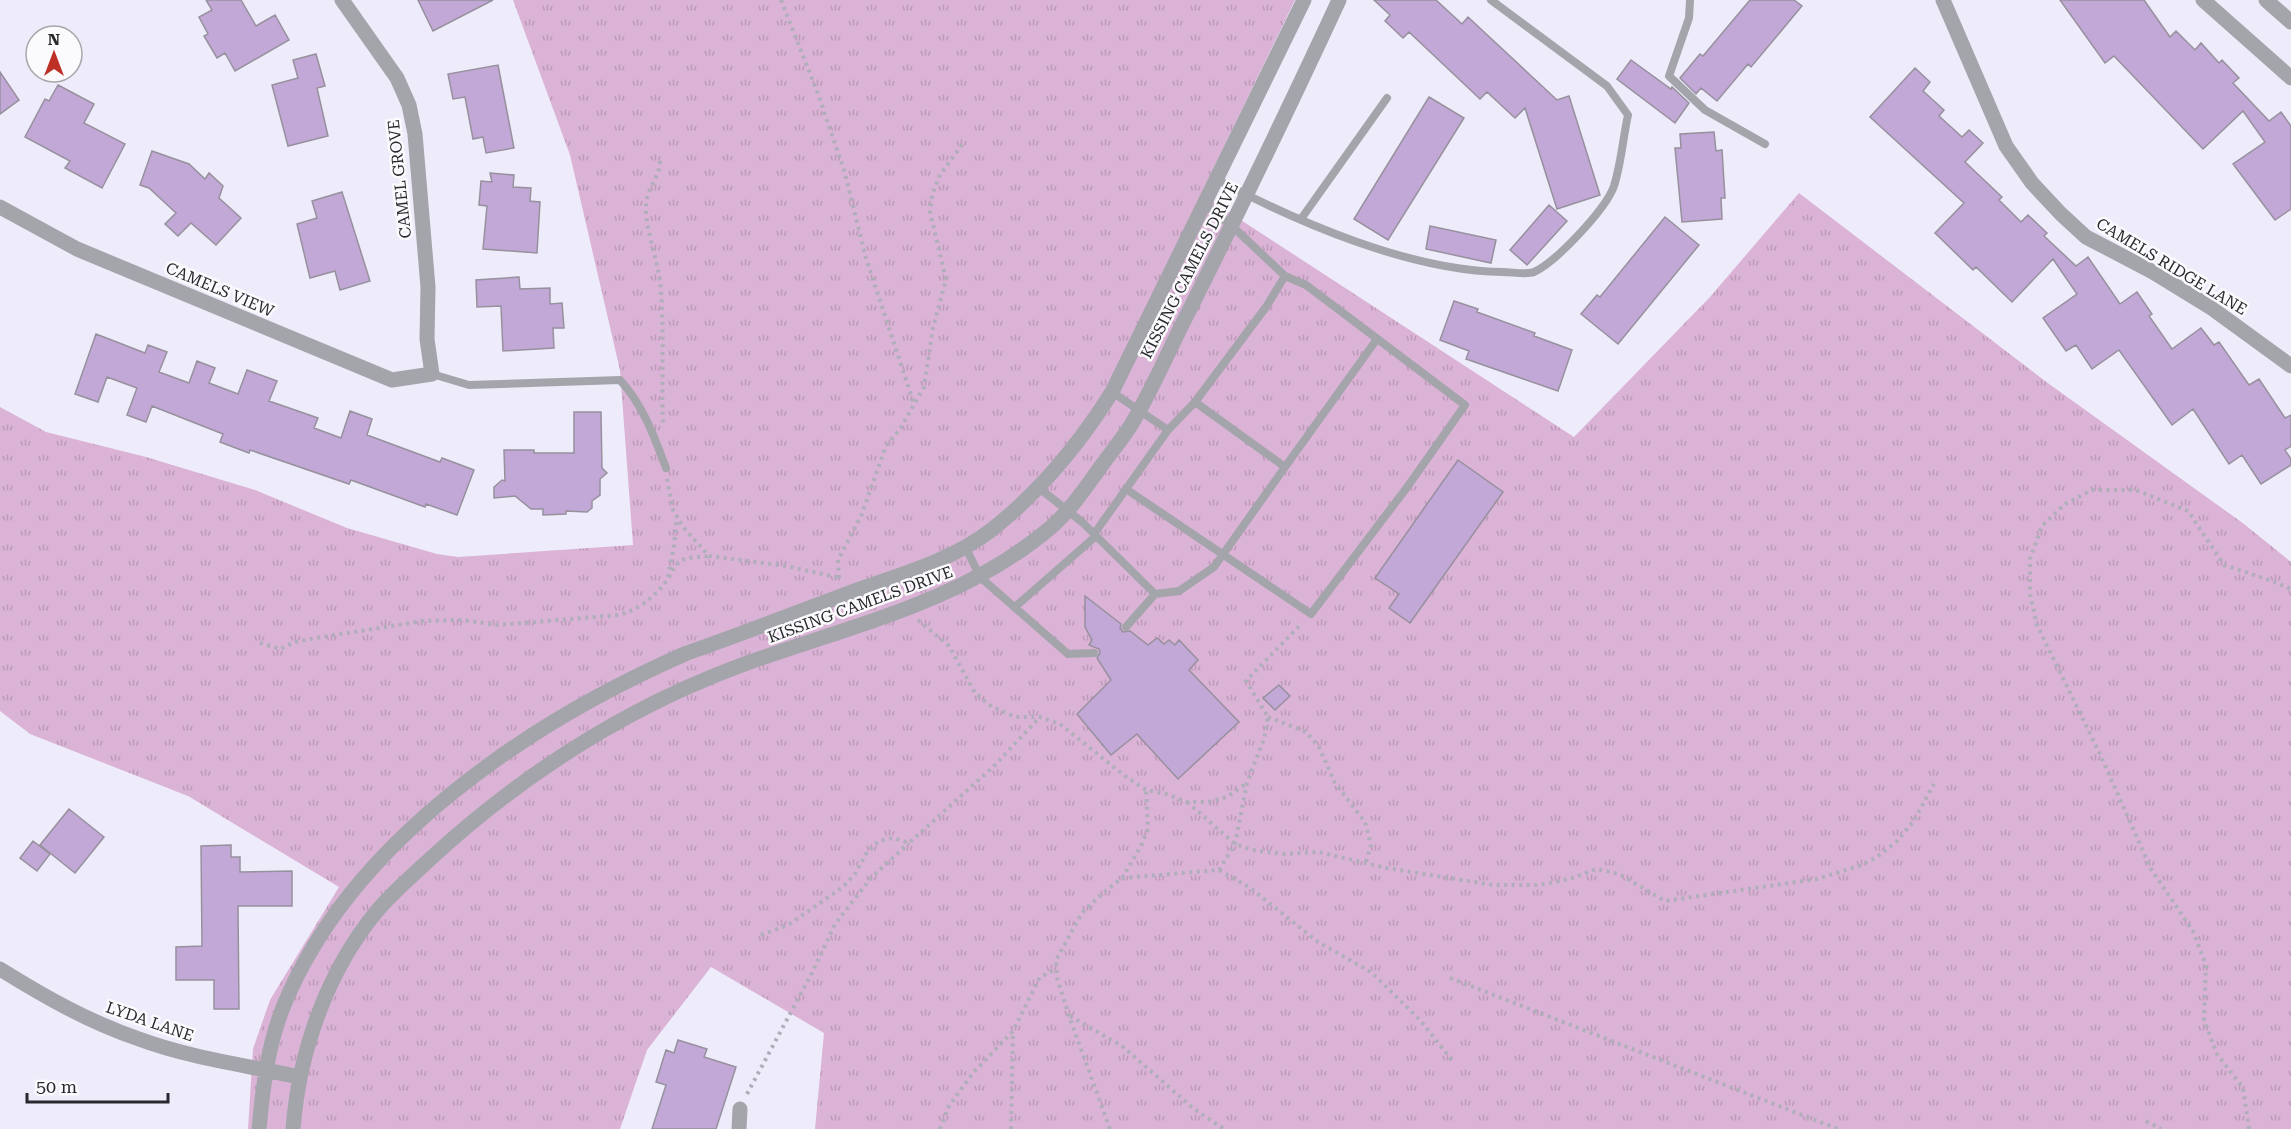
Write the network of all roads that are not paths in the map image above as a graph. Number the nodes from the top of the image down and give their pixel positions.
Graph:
1 (342, 0) edge
2 (1304, 0) edge
3 (1339, 0) edge
4 (1491, 0) edge
5 (1690, 0) edge
6 (1943, 0) edge
7 (2203, 0) edge
8 (2266, 0) edge
9 (2291, 22) edge
10 (2291, 78) edge
11 (1387, 98) dead end
12 (1765, 144) dead end
13 (1216, 179) junction
14 (1247, 196) junction
15 (1204, 204) junction
16 (0, 207) edge
17 (1301, 219) junction
18 (1232, 226) junction
19 (1285, 276) junction
20 (1377, 339) junction
21 (2291, 366) edge
22 (432, 374) junction
23 (1112, 392) junction
24 (1195, 402) junction
25 (1138, 411) junction
26 (1168, 430) junction
27 (1285, 467) junction
28 (666, 468) road end
29 (1039, 488) junction
30 (1126, 489) junction
31 (1068, 510) junction
32 (1095, 535) junction
33 (965, 546) junction
34 (1222, 555) junction
35 (980, 577) junction
36 (1155, 594) junction
37 (1015, 607) junction
38 (1126, 627) dead end
39 (1094, 653) dead end
40 (0, 969) edge
41 (266, 1069) junction
42 (299, 1077) junction
43 (740, 1109) road end
44 (259, 1129) edge
45 (293, 1129) edge
46 (739, 1129) edge

1 - 22 street, CAMEL GROVE
2 - 13 street, KISSING CAMELS DRIVE
3 - 14 street, KISSING CAMELS DRIVE
4 - 17 lane
5 - 12 lane
6 - 21 street, CAMELS RIDGE LANE
7 - 10 street
8 - 9 street
11 - 17 lane
13 - 14 lane
13 - 15 street, KISSING CAMELS DRIVE
14 - 17 lane
14 - 18 street, KISSING CAMELS DRIVE
15 - 18 lane
15 - 23 street, KISSING CAMELS DRIVE
16 - 22 street, CAMELS VIEW
18 - 19 lane
18 - 25 street, KISSING CAMELS DRIVE
19 - 20 lane
19 - 24 lane
20 - 27 lane
20 - 34 lane
22 - 28 lane
23 - 25 lane
23 - 29 street, KISSING CAMELS DRIVE
24 - 26 lane
24 - 27 lane
25 - 26 lane
25 - 31 street, KISSING CAMELS DRIVE
26 - 30 lane
27 - 34 lane
29 - 31 lane
29 - 33 street, KISSING CAMELS DRIVE
30 - 32 lane
30 - 34 lane
31 - 32 lane
31 - 35 street, KISSING CAMELS DRIVE
32 - 36 lane
32 - 37 lane
33 - 35 lane
33 - 41 street, KISSING CAMELS DRIVE
34 - 36 lane
35 - 37 lane
35 - 42 street, KISSING CAMELS DRIVE
36 - 38 lane
37 - 39 lane
40 - 41 street, LYDA LANE
41 - 42 street, LYDA LANE
41 - 44 street, KISSING CAMELS DRIVE
42 - 45 street, KISSING CAMELS DRIVE
43 - 46 street

